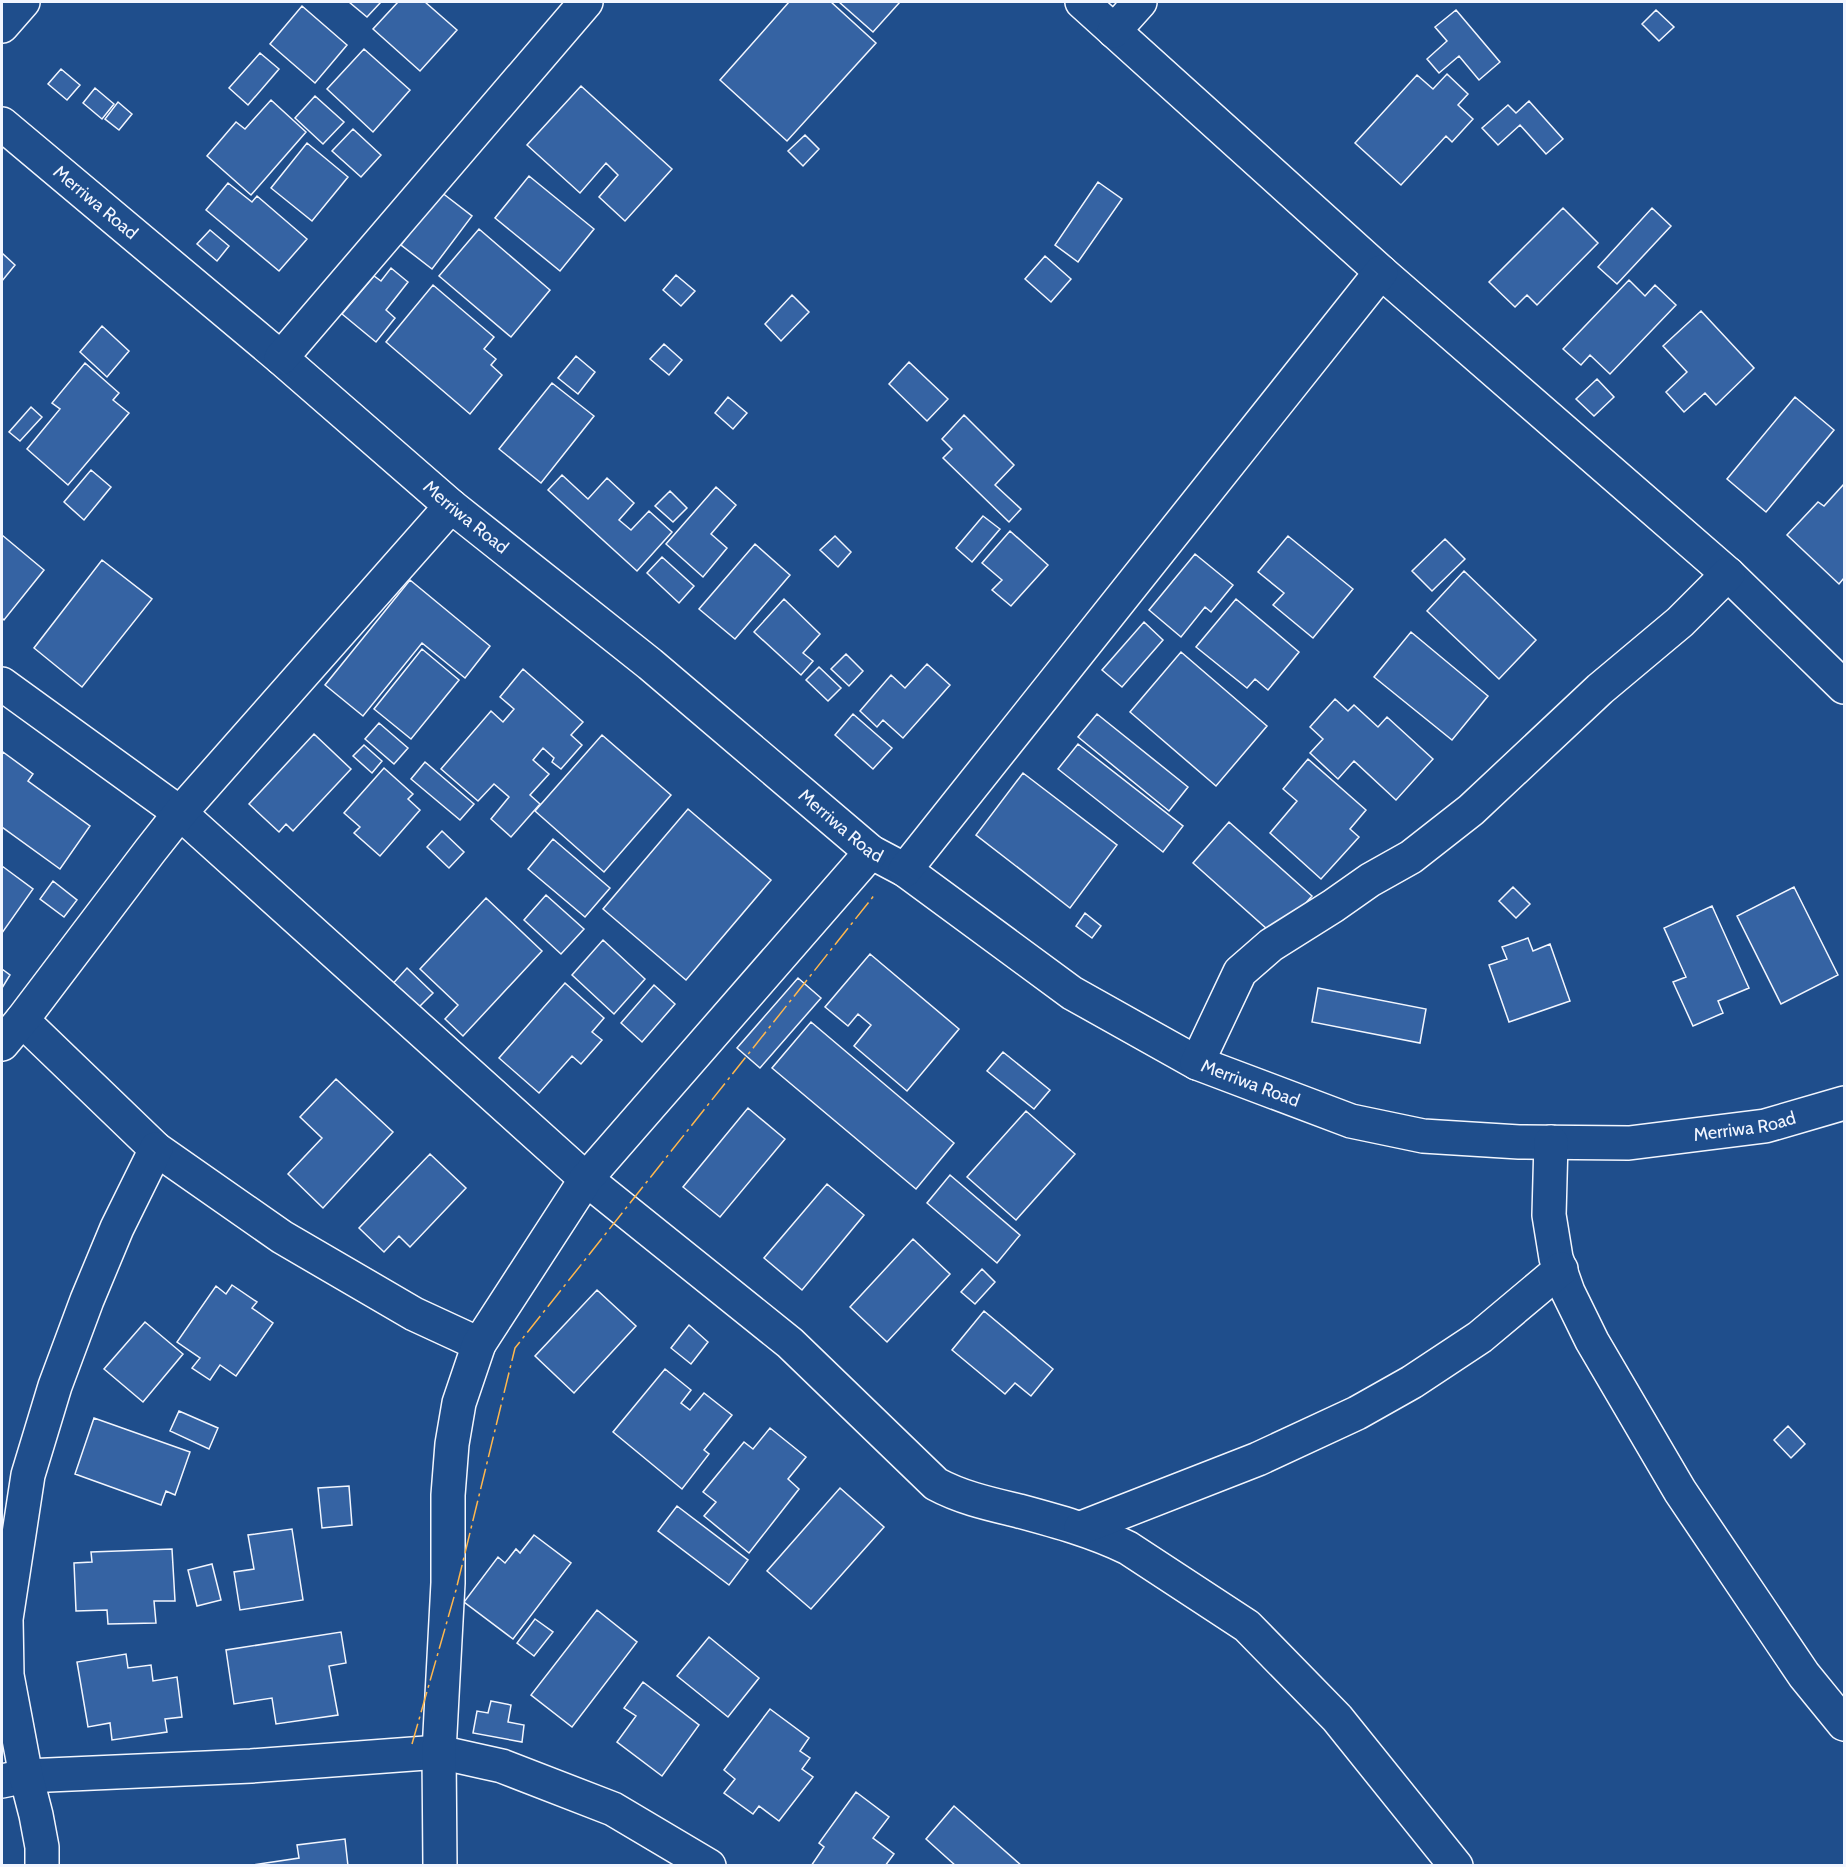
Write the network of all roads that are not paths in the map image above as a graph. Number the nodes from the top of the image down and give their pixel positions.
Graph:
1 (23, 2) edge
2 (586, 2) edge
3 (1082, 2) edge
4 (1140, 2) edge
5 (2, 26) edge
6 (1114, 31) junction
7 (2, 124) edge
8 (1381, 272) junction
9 (281, 358) junction
10 (451, 507) junction
11 (1728, 574) junction
12 (3, 687) edge
13 (1845, 687) edge
14 (180, 813) junction
15 (871, 852) junction
16 (905, 870) junction
17 (12, 1032) edge
18 (1197, 1063) junction
19 (1845, 1103) edge
20 (1551, 1142) junction
21 (156, 1149) junction
22 (586, 1179) junction
23 (1561, 1269) junction
24 (479, 1344) junction
25 (1081, 1528) junction
26 (1845, 1724) edge
27 (439, 1752) junction
28 (14, 1779) edge
29 (42, 1866) edge
30 (440, 1866) edge
31 (709, 1866) edge
32 (1456, 1866) edge

1 - 5 street
2 - 9 street
3 - 6 street
4 - 6 street
6 - 8 street
7 - 9 street, Merriwa Road
8 - 11 street
8 - 16 street
9 - 10 street, Merriwa Road
10 - 14 street
10 - 15 street, Merriwa Road
11 - 13 street
11 - 18 street
12 - 14 street
14 - 17 street
14 - 22 street
15 - 16 street, Merriwa Road
15 - 22 street
16 - 18 street, Merriwa Road
17 - 21 street
18 - 20 street, Merriwa Road
19 - 20 street, Merriwa Road
20 - 23 street
21 - 24 street
21 - 28 street
22 - 24 street
22 - 25 street
23 - 25 street
23 - 26 street
24 - 27 street
25 - 32 street
27 - 28 street
27 - 30 street
27 - 31 street
28 - 29 street

